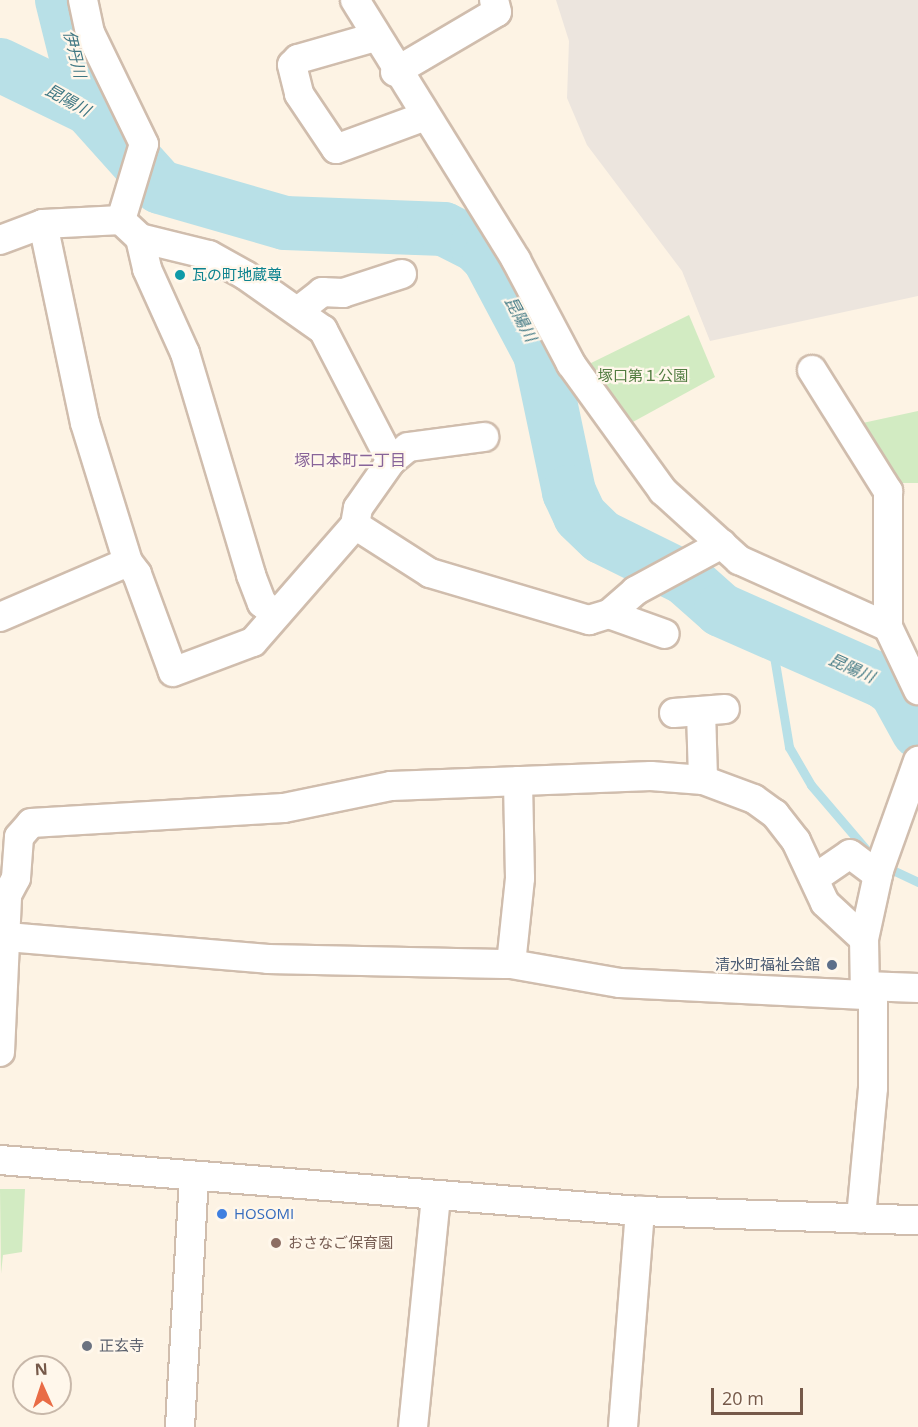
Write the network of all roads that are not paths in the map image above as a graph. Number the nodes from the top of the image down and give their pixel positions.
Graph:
1 (84, 0) edge
2 (355, 0) edge
3 (494, 0) edge
4 (375, 36) junction
5 (395, 72) junction
6 (423, 117) junction
7 (130, 218) junction
8 (43, 224) junction
9 (0, 240) edge
10 (402, 274) dead end
11 (298, 311) junction
12 (812, 370) dead end
13 (484, 437) dead end
14 (391, 461) junction
15 (355, 525) junction
16 (722, 544) junction
17 (128, 562) junction
18 (609, 614) junction
19 (276, 615) junction
20 (0, 617) edge
21 (888, 627) junction
22 (665, 634) dead end
23 (918, 690) edge
24 (700, 711) dead end
25 (918, 761) edge
26 (703, 780) junction
27 (518, 781) junction
28 (880, 868) junction
29 (815, 878) junction
30 (4, 894) edge
31 (7, 937) junction
32 (864, 939) junction
33 (511, 964) junction
34 (918, 988) edge
35 (865, 991) junction
36 (0, 1052) edge
37 (0, 1160) edge
38 (194, 1176) junction
39 (436, 1198) junction
40 (639, 1211) junction
41 (861, 1218) junction
42 (918, 1220) edge
43 (180, 1427) edge
44 (413, 1427) edge
45 (624, 1427) edge

1 - 7 street
2 - 4 street
3 - 5 street
4 - 5 street
4 - 6 street
5 - 6 street
6 - 16 street
7 - 8 street
7 - 11 street
7 - 19 street
8 - 9 street
8 - 17 street
10 - 11 street
11 - 14 street
12 - 21 street
13 - 14 street
14 - 15 street
15 - 18 street
15 - 19 street
16 - 18 street
16 - 21 street
17 - 19 street
17 - 20 street
18 - 22 street
21 - 23 street
24 - 26 street
25 - 28 street
26 - 27 street
26 - 29 street
27 - 30 street
27 - 33 street
28 - 29 street
28 - 32 street
29 - 32 street
30 - 31 street
31 - 33 street
31 - 36 street
32 - 35 street
33 - 35 street
34 - 35 street
35 - 41 street
37 - 38 street
38 - 39 street
38 - 43 street
39 - 40 street
39 - 44 street
40 - 41 street
40 - 45 street
41 - 42 street

